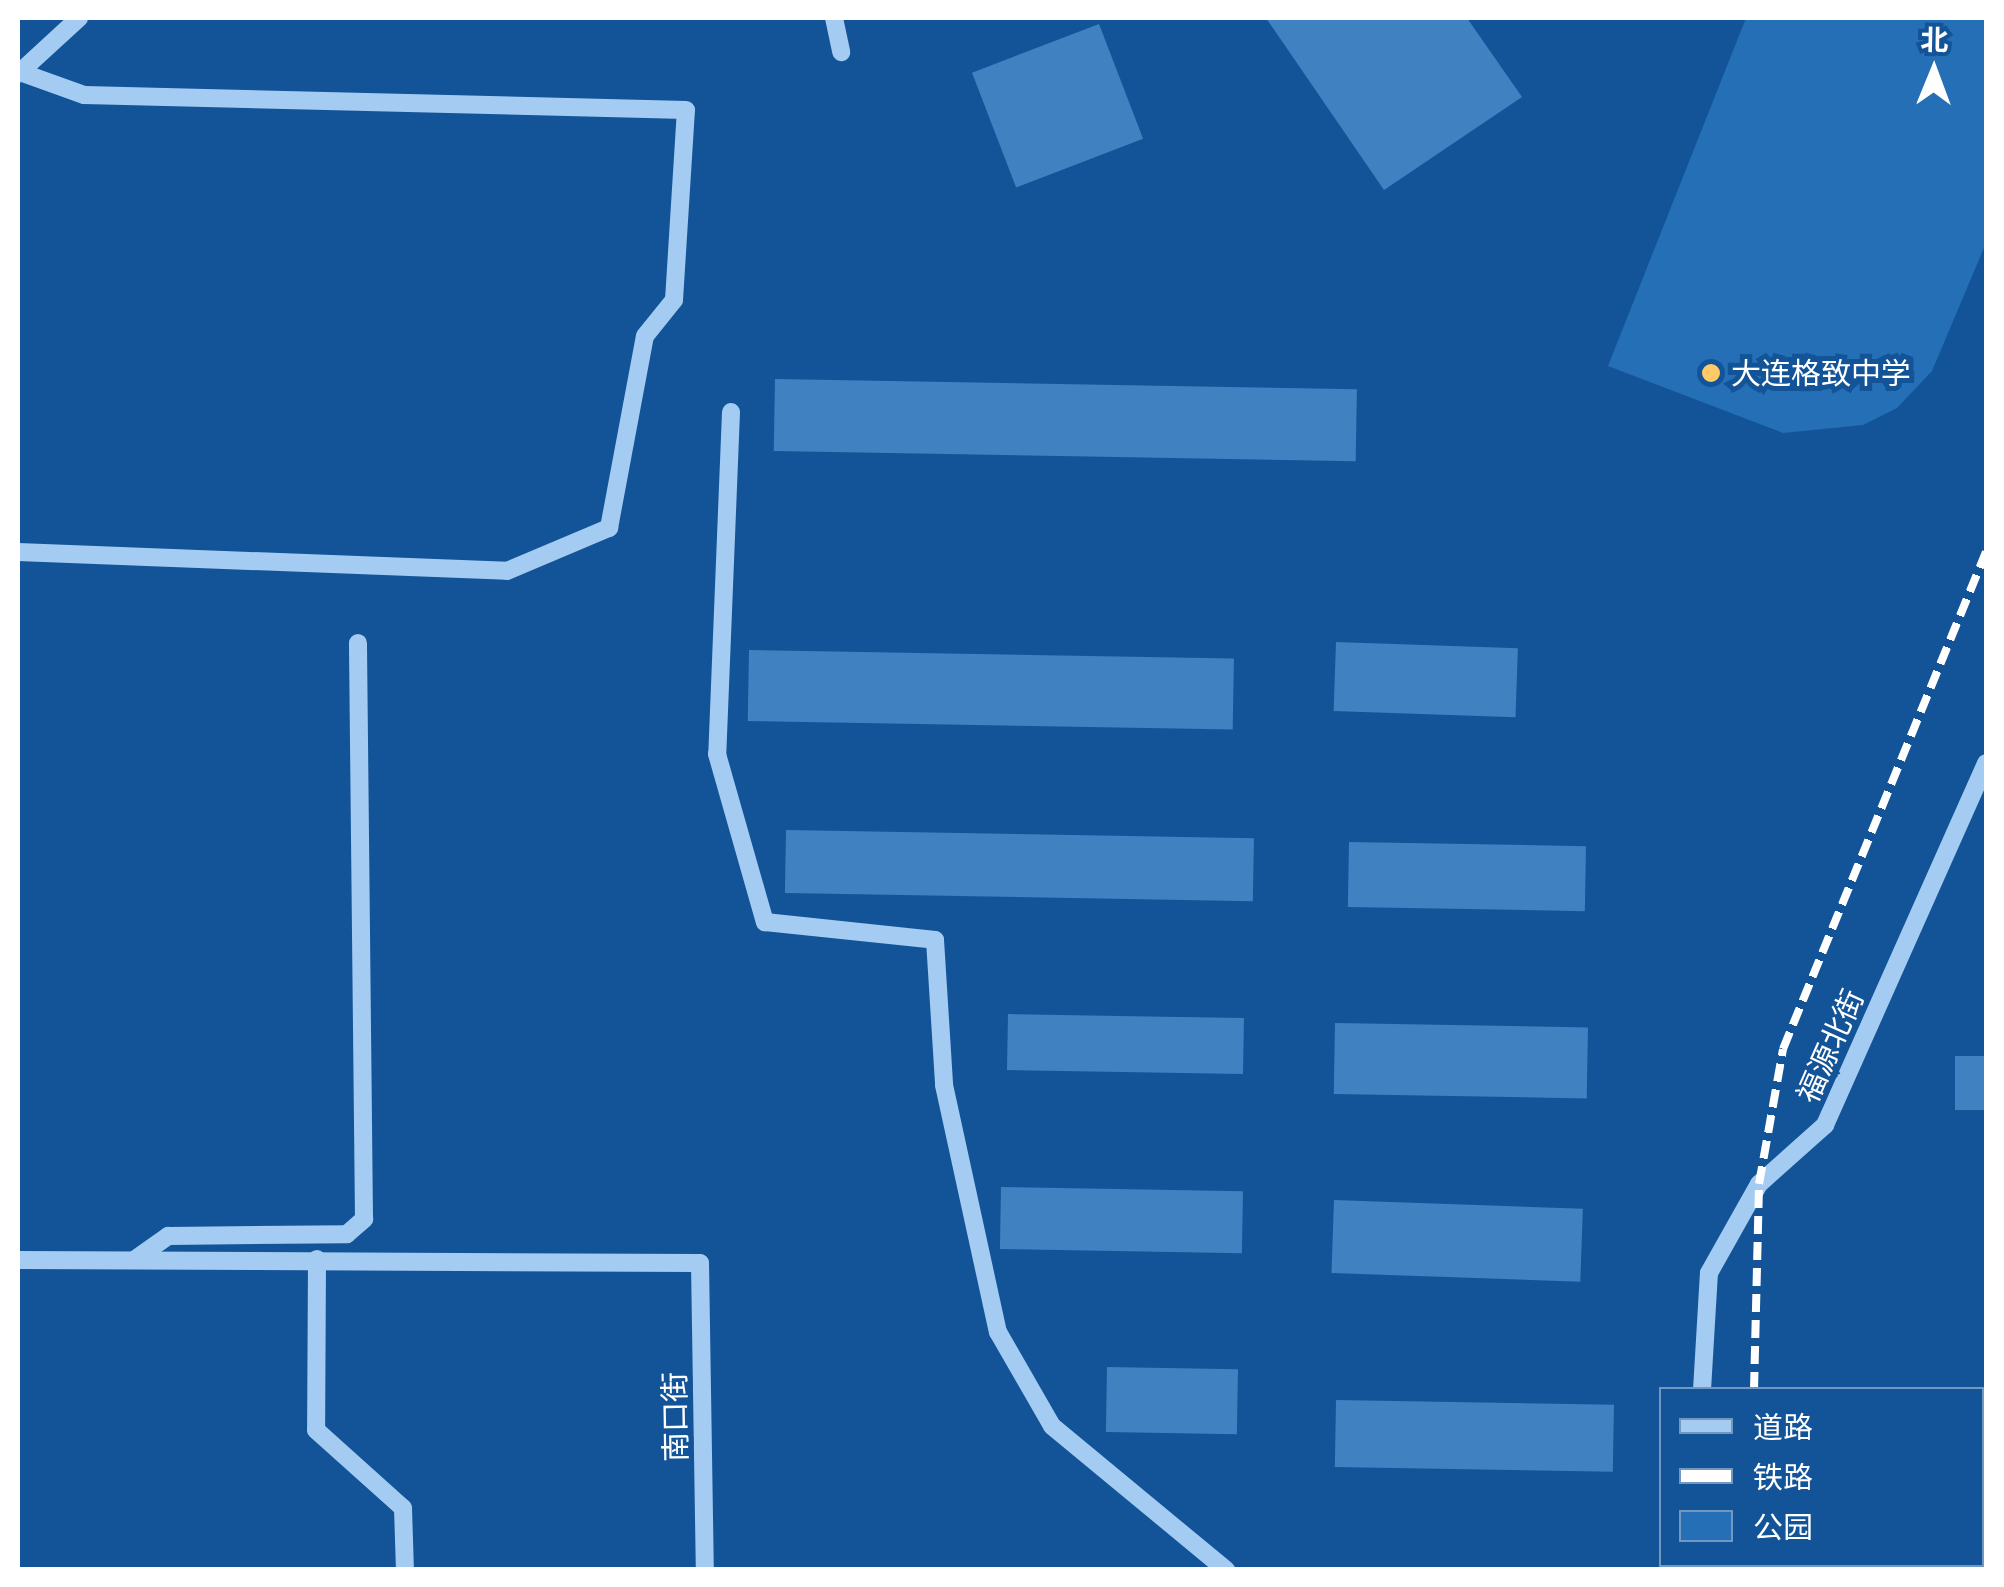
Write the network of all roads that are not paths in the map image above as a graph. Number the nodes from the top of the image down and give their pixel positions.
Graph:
1 (80, 18) edge
2 (834, 18) edge
3 (841, 52) dead end
4 (19, 73) edge
5 (732, 412) dead end
6 (18, 552) edge
7 (358, 643) dead end
8 (1986, 764) edge
9 (318, 1259) junction
10 (18, 1260) edge
11 (134, 1260) junction
12 (1702, 1387) edge
13 (405, 1570) edge
14 (705, 1570) edge
15 (1226, 1570) edge

1 - 4 street
2 - 3 street
4 - 6 street
5 - 15 street
7 - 11 street
8 - 12 street, 福源北街
9 - 11 street
9 - 13 street
9 - 14 street, 南口街
10 - 11 street

